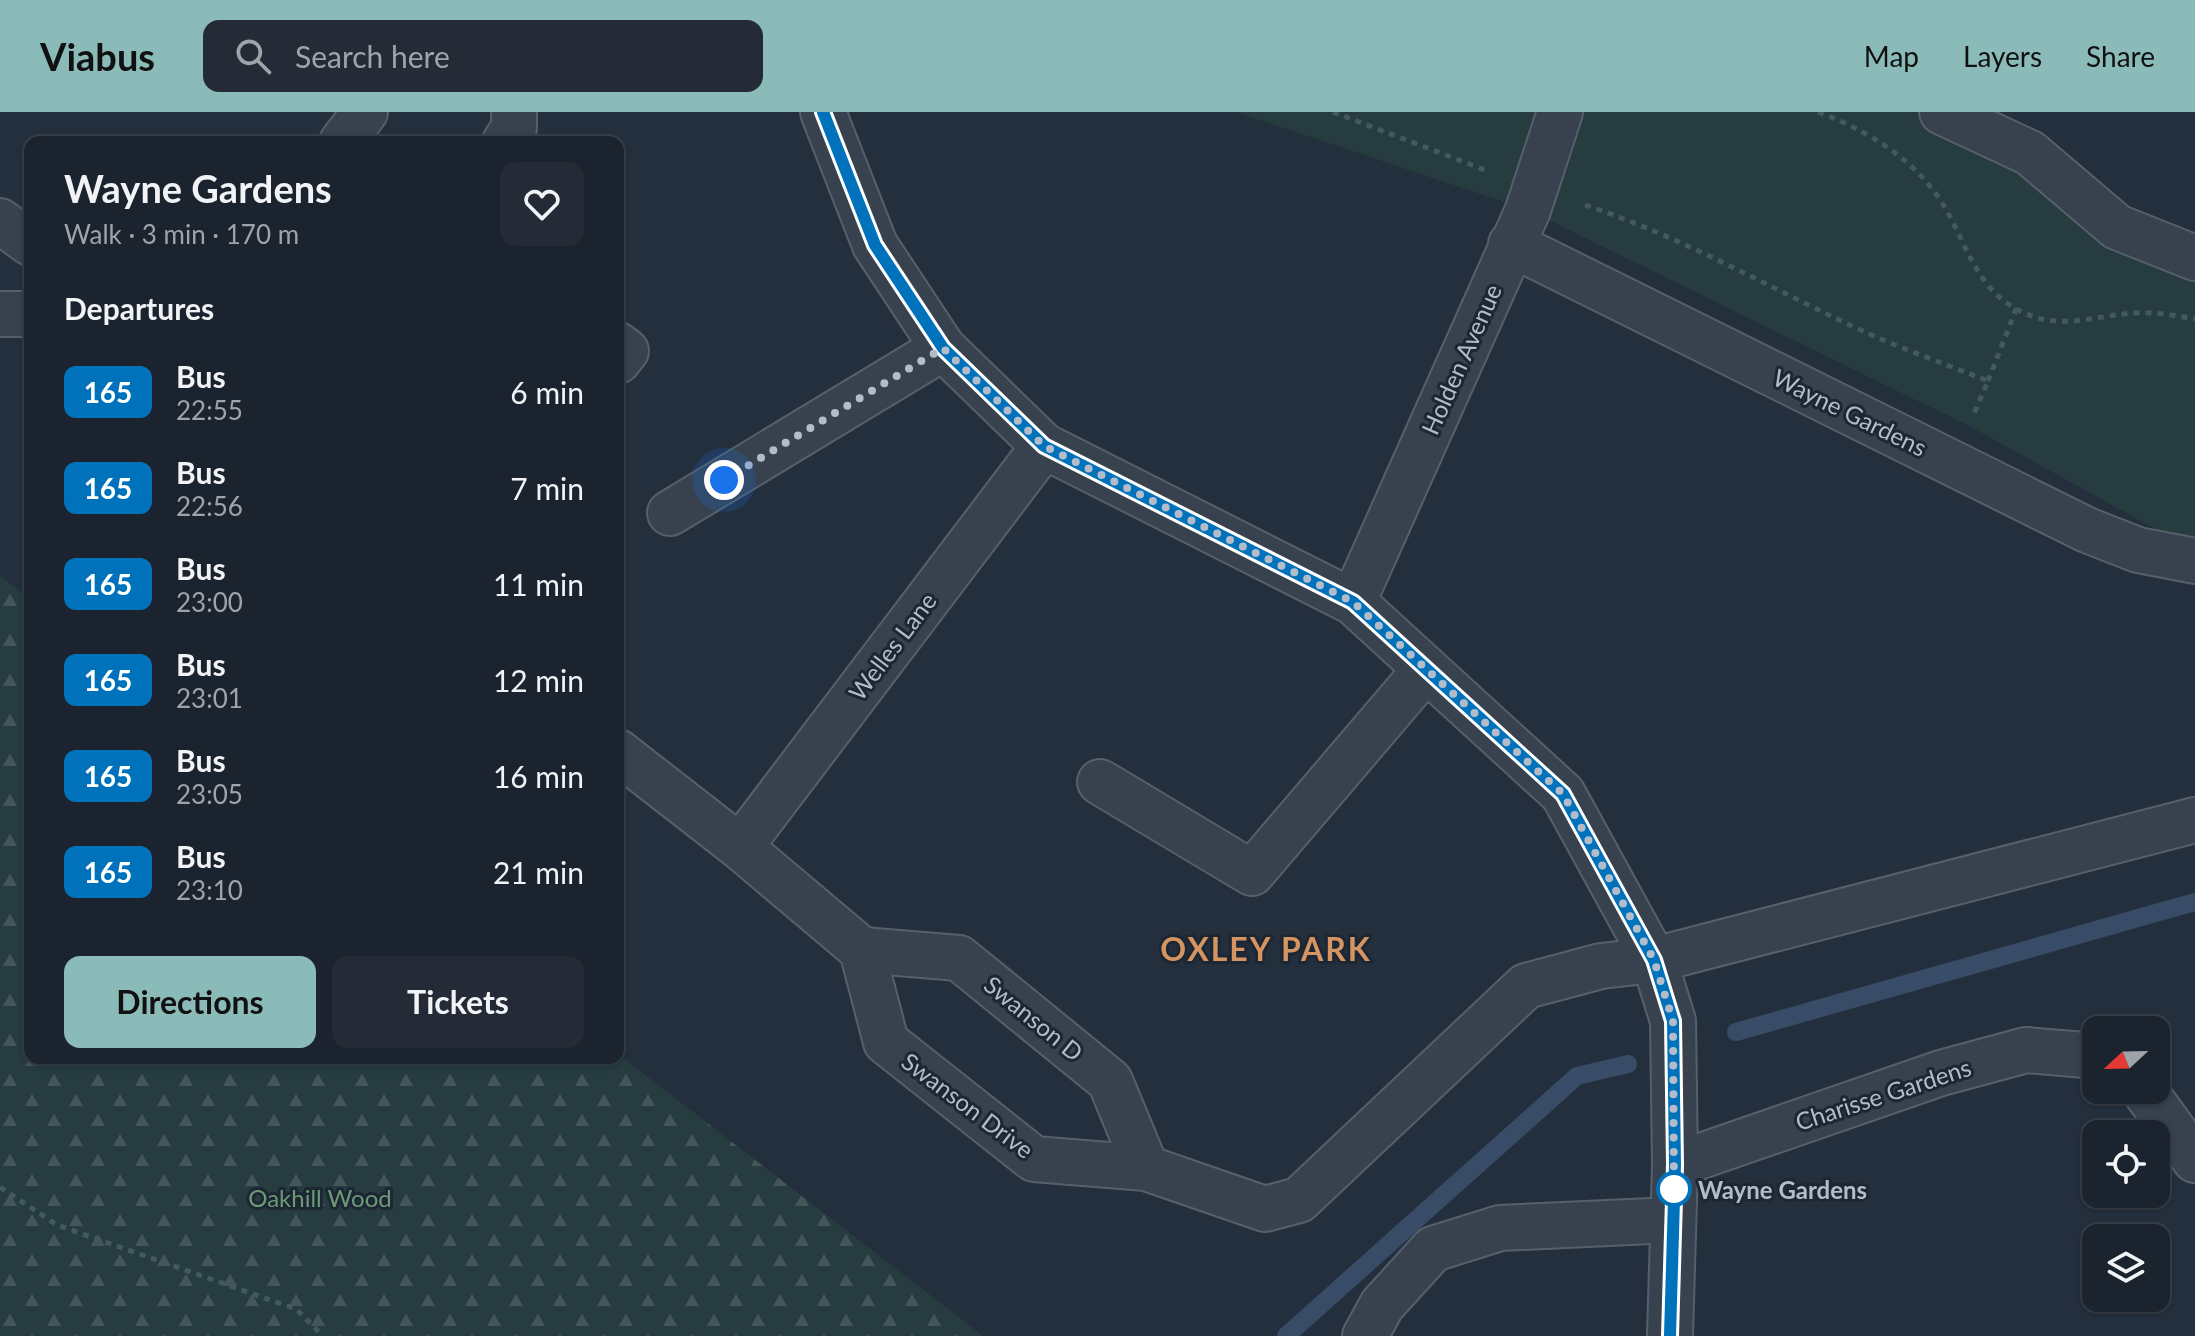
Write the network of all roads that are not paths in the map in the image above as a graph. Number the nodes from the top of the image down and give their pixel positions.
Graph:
1 (365, 112) edge
2 (514, 112) edge
3 (823, 112) edge
4 (1560, 112) edge
5 (1942, 112) edge
6 (347, 136) edge
7 (509, 136) edge
8 (0, 221) edge
9 (24, 239) edge
10 (1511, 244) junction
11 (2195, 258) edge
12 (0, 314) edge
13 (24, 314) edge
14 (943, 348) junction
15 (1044, 446) junction
16 (670, 513) dead end
17 (2195, 561) edge
18 (1353, 602) junction
19 (1426, 669) junction
20 (624, 757) edge
21 (1100, 782) dead end
22 (2195, 820) edge
23 (740, 847) junction
24 (862, 950) junction
25 (1654, 960) junction
26 (2082, 1055) edge
27 (2154, 1104) edge
28 (2195, 1160) edge
29 (1675, 1165) junction
30 (1146, 1168) junction
31 (1673, 1220) junction
32 (1365, 1336) edge
33 (1670, 1336) edge

1 - 6 street
2 - 7 street
3 - 14 street
4 - 10 street, Holden Avenue
5 - 11 street
8 - 9 street
10 - 17 street, Wayne Gardens
10 - 18 street, Holden Avenue
12 - 13 street
14 - 15 street
14 - 16 street
15 - 18 street
15 - 23 street, Welles Lane
18 - 19 street
19 - 21 street
19 - 25 street
20 - 23 street
22 - 25 street
23 - 24 street
24 - 30 street, Swanson D
24 - 30 street, Swanson Drive
25 - 29 street
25 - 30 street, Swanson Drive
26 - 29 street, Charisse Gardens
27 - 28 street
29 - 31 street
31 - 32 street
31 - 33 street

